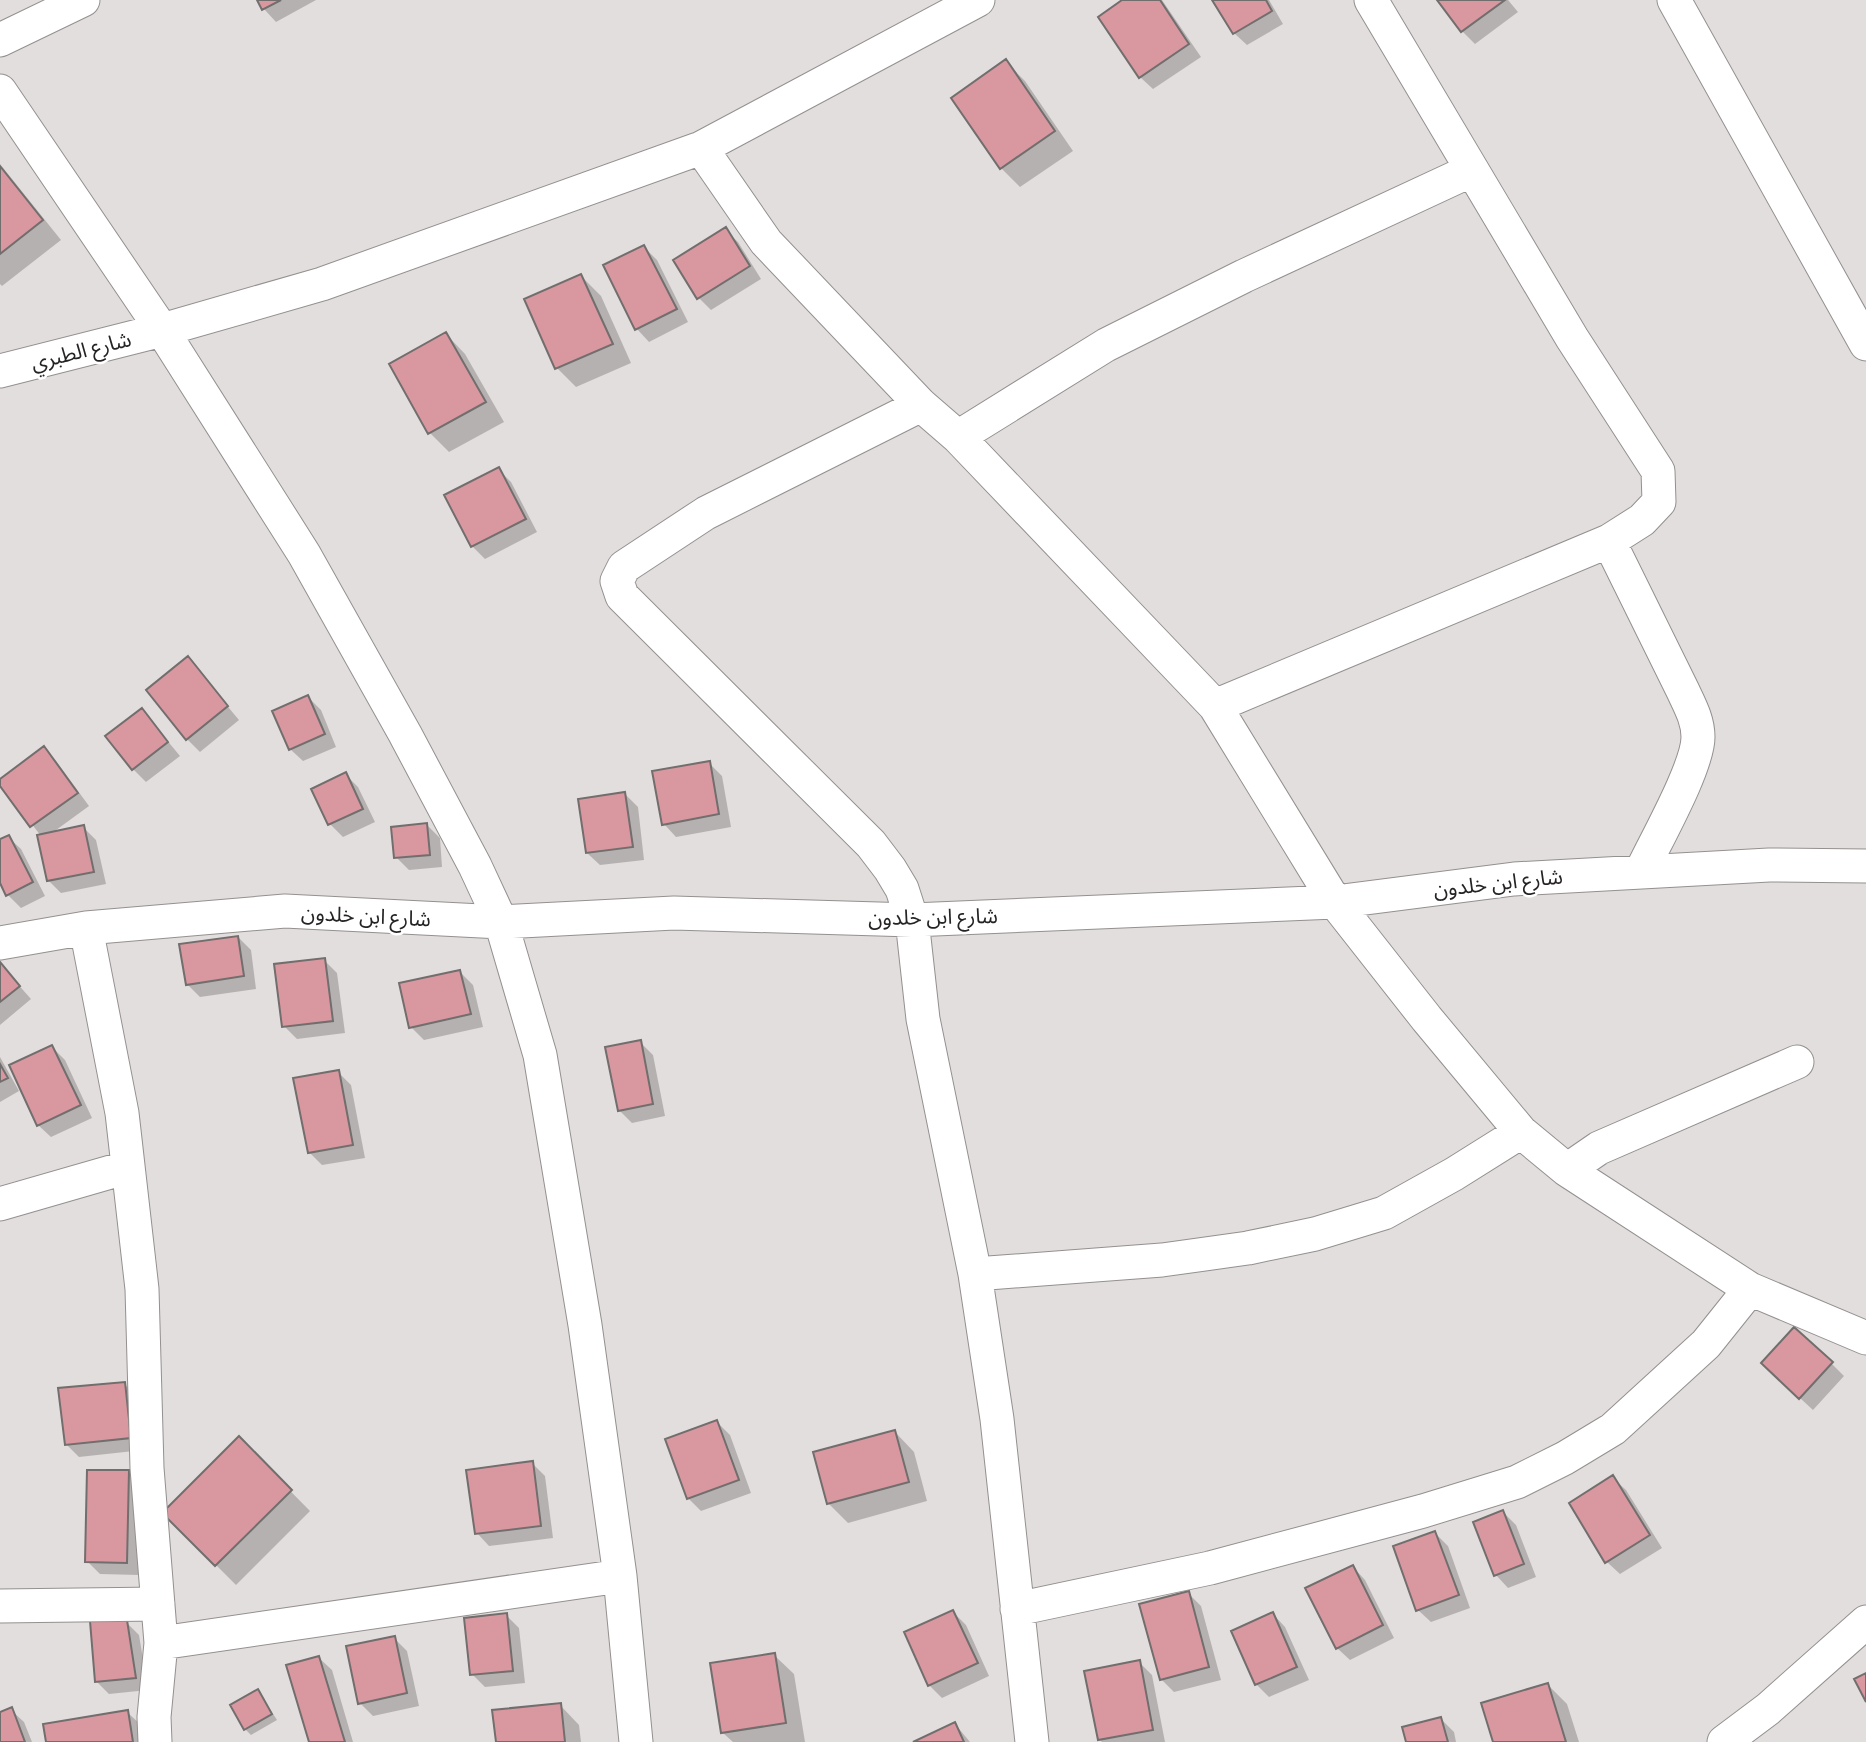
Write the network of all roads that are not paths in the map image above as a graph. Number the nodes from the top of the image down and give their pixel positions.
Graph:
1 (83, 0) edge
2 (978, 0) edge
3 (1371, 0) edge
4 (1674, 0) edge
5 (0, 40) edge
6 (0, 91) edge
7 (701, 148) junction
8 (1472, 170) junction
9 (162, 330) junction
10 (1866, 344) edge
11 (0, 371) edge
12 (921, 405) junction
13 (958, 437) junction
14 (1609, 541) junction
15 (1215, 706) junction
16 (1866, 866) edge
17 (1641, 872) junction
18 (1335, 902) junction
19 (912, 920) junction
20 (501, 922) junction
21 (86, 928) junction
22 (0, 943) edge
23 (1797, 1062) dead end
24 (1521, 1132) junction
25 (128, 1167) junction
26 (1567, 1170) junction
27 (0, 1204) edge
28 (975, 1273) junction
29 (1750, 1289) junction
30 (1866, 1338) edge
31 (620, 1576) junction
32 (158, 1604) junction
33 (0, 1606) edge
34 (1017, 1609) junction
35 (1866, 1622) edge
36 (161, 1643) junction
37 (155, 1742) edge
38 (636, 1742) edge
39 (1032, 1742) edge
40 (1724, 1742) edge

1 - 5 street
2 - 7 street, شارع الطبري
3 - 8 street
4 - 10 street
6 - 9 street
7 - 9 street, شارع الطبري
7 - 12 street
8 - 13 street
8 - 14 street
9 - 11 street, شارع الطبري
9 - 20 street
12 - 13 street
12 - 19 street
13 - 15 street
14 - 15 street
14 - 17 street
15 - 18 street
16 - 17 street, شارع ابن خلدون
17 - 18 street, شارع ابن خلدون
18 - 19 street, شارع ابن خلدون
18 - 24 street
19 - 20 street, شارع ابن خلدون
19 - 28 street
20 - 21 street, شارع ابن خلدون
20 - 31 street
21 - 22 street, شارع ابن خلدون
21 - 25 street
23 - 26 street
24 - 26 street
24 - 28 street
25 - 27 street
25 - 32 street
26 - 29 street
28 - 34 street
29 - 30 street
29 - 34 street
31 - 36 street
31 - 38 street
32 - 33 street
32 - 36 street
34 - 39 street
35 - 40 street
36 - 37 street

